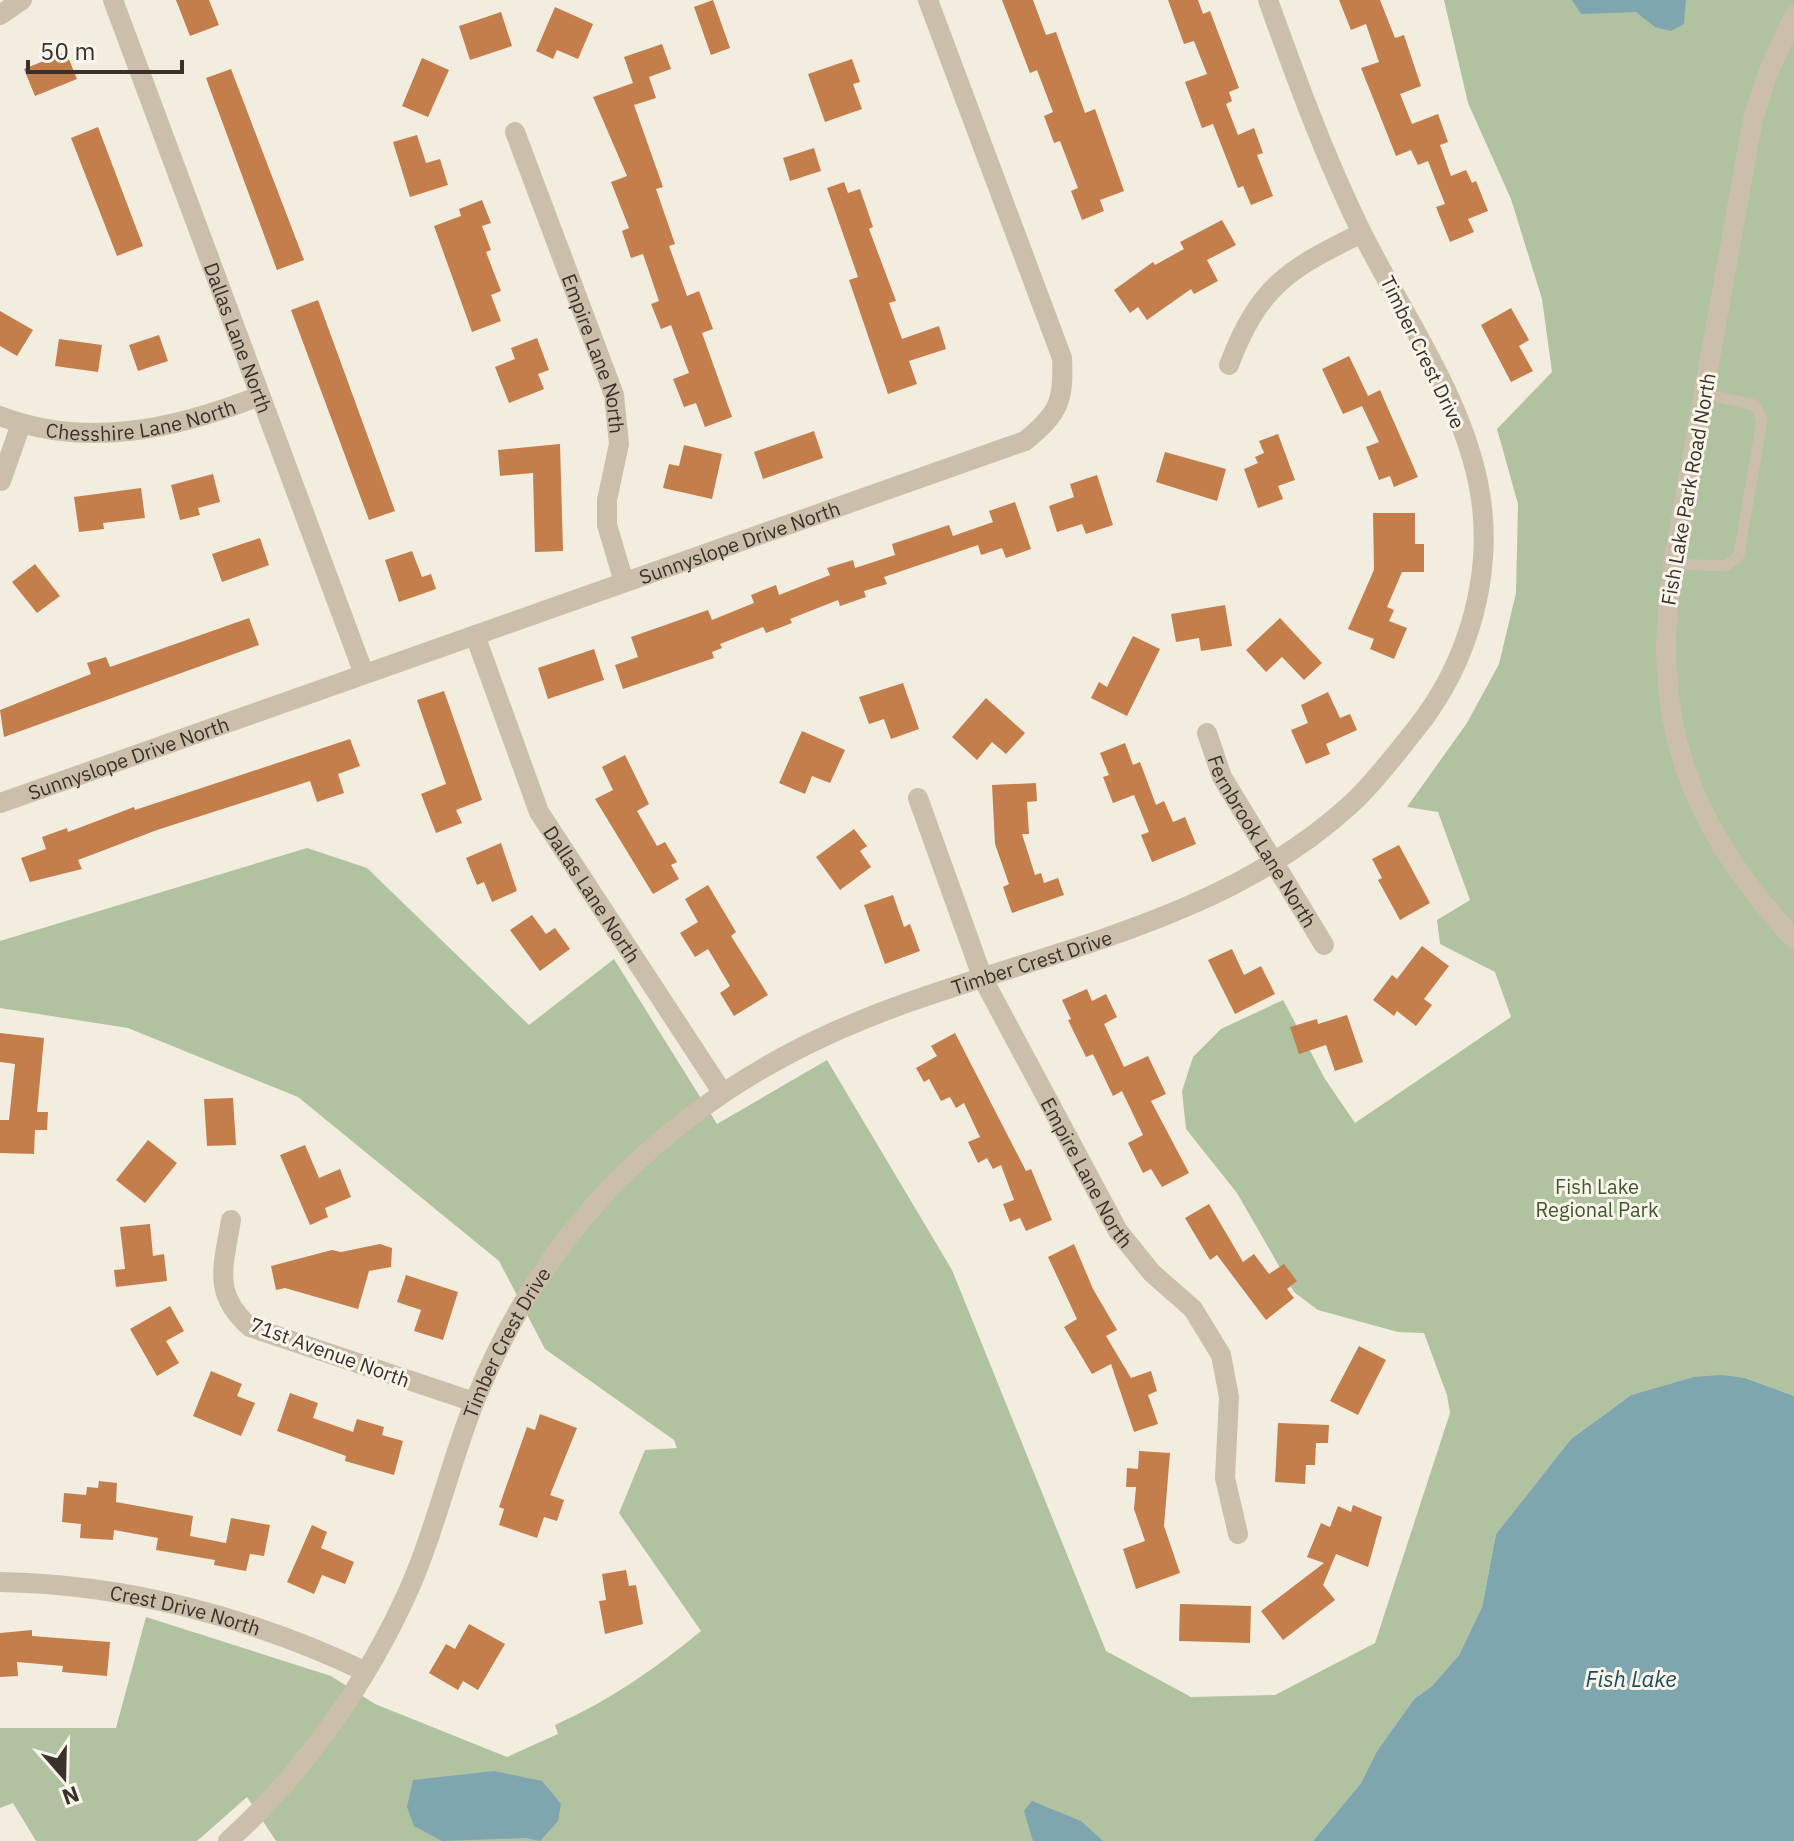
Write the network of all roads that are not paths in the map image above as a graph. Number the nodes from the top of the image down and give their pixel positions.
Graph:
1 (22, 0) edge
2 (113, 0) edge
3 (928, 0) edge
4 (1268, 0) edge
5 (0, 15) edge
6 (1794, 16) edge
7 (515, 132) dead end
8 (1362, 233) junction
9 (1229, 365) dead end
10 (1704, 394) junction
11 (259, 396) junction
12 (0, 416) edge
13 (21, 424) junction
14 (1, 481) edge
15 (1673, 564) junction
16 (624, 582) junction
17 (475, 635) junction
18 (364, 674) junction
19 (1207, 733) dead end
20 (918, 798) dead end
21 (0, 803) edge
22 (1272, 861) junction
23 (1794, 939) edge
24 (1324, 945) dead end
25 (983, 979) junction
26 (722, 1092) junction
27 (231, 1220) dead end
28 (474, 1402) junction
29 (1238, 1534) dead end
30 (0, 1582) edge
31 (364, 1671) junction
32 (228, 1841) edge

1 - 5 street
2 - 11 street, Dallas Lane North
3 - 16 street, Sunnyslope Drive North
4 - 8 street, Timber Crest Drive
6 - 10 street, Fish Lake Park Road North
7 - 16 street, Empire Lane North
8 - 9 street
8 - 22 street, Timber Crest Drive
10 - 15 street, Fish Lake Park Road North
10 - 15 lane
11 - 13 street, Chesshire Lane North
11 - 18 street, Dallas Lane North
12 - 13 street, Chesshire Lane North
13 - 14 street, Chesshire Lane North
15 - 23 street, Fish Lake Park Road North
16 - 17 street, Sunnyslope Drive North
17 - 18 street, Sunnyslope Drive North
17 - 26 street, Dallas Lane North
18 - 21 street, Sunnyslope Drive North
19 - 22 street, Fernbrook Lane North
20 - 25 street, Empire Lane North
22 - 24 street, Fernbrook Lane North
22 - 25 street, Timber Crest Drive
25 - 26 street, Timber Crest Drive
25 - 29 street, Empire Lane North
26 - 28 street, Timber Crest Drive
27 - 28 street, 71st Avenue North
28 - 31 street, Timber Crest Drive
30 - 31 street, Crest Drive North
31 - 32 street, Timber Crest Drive

